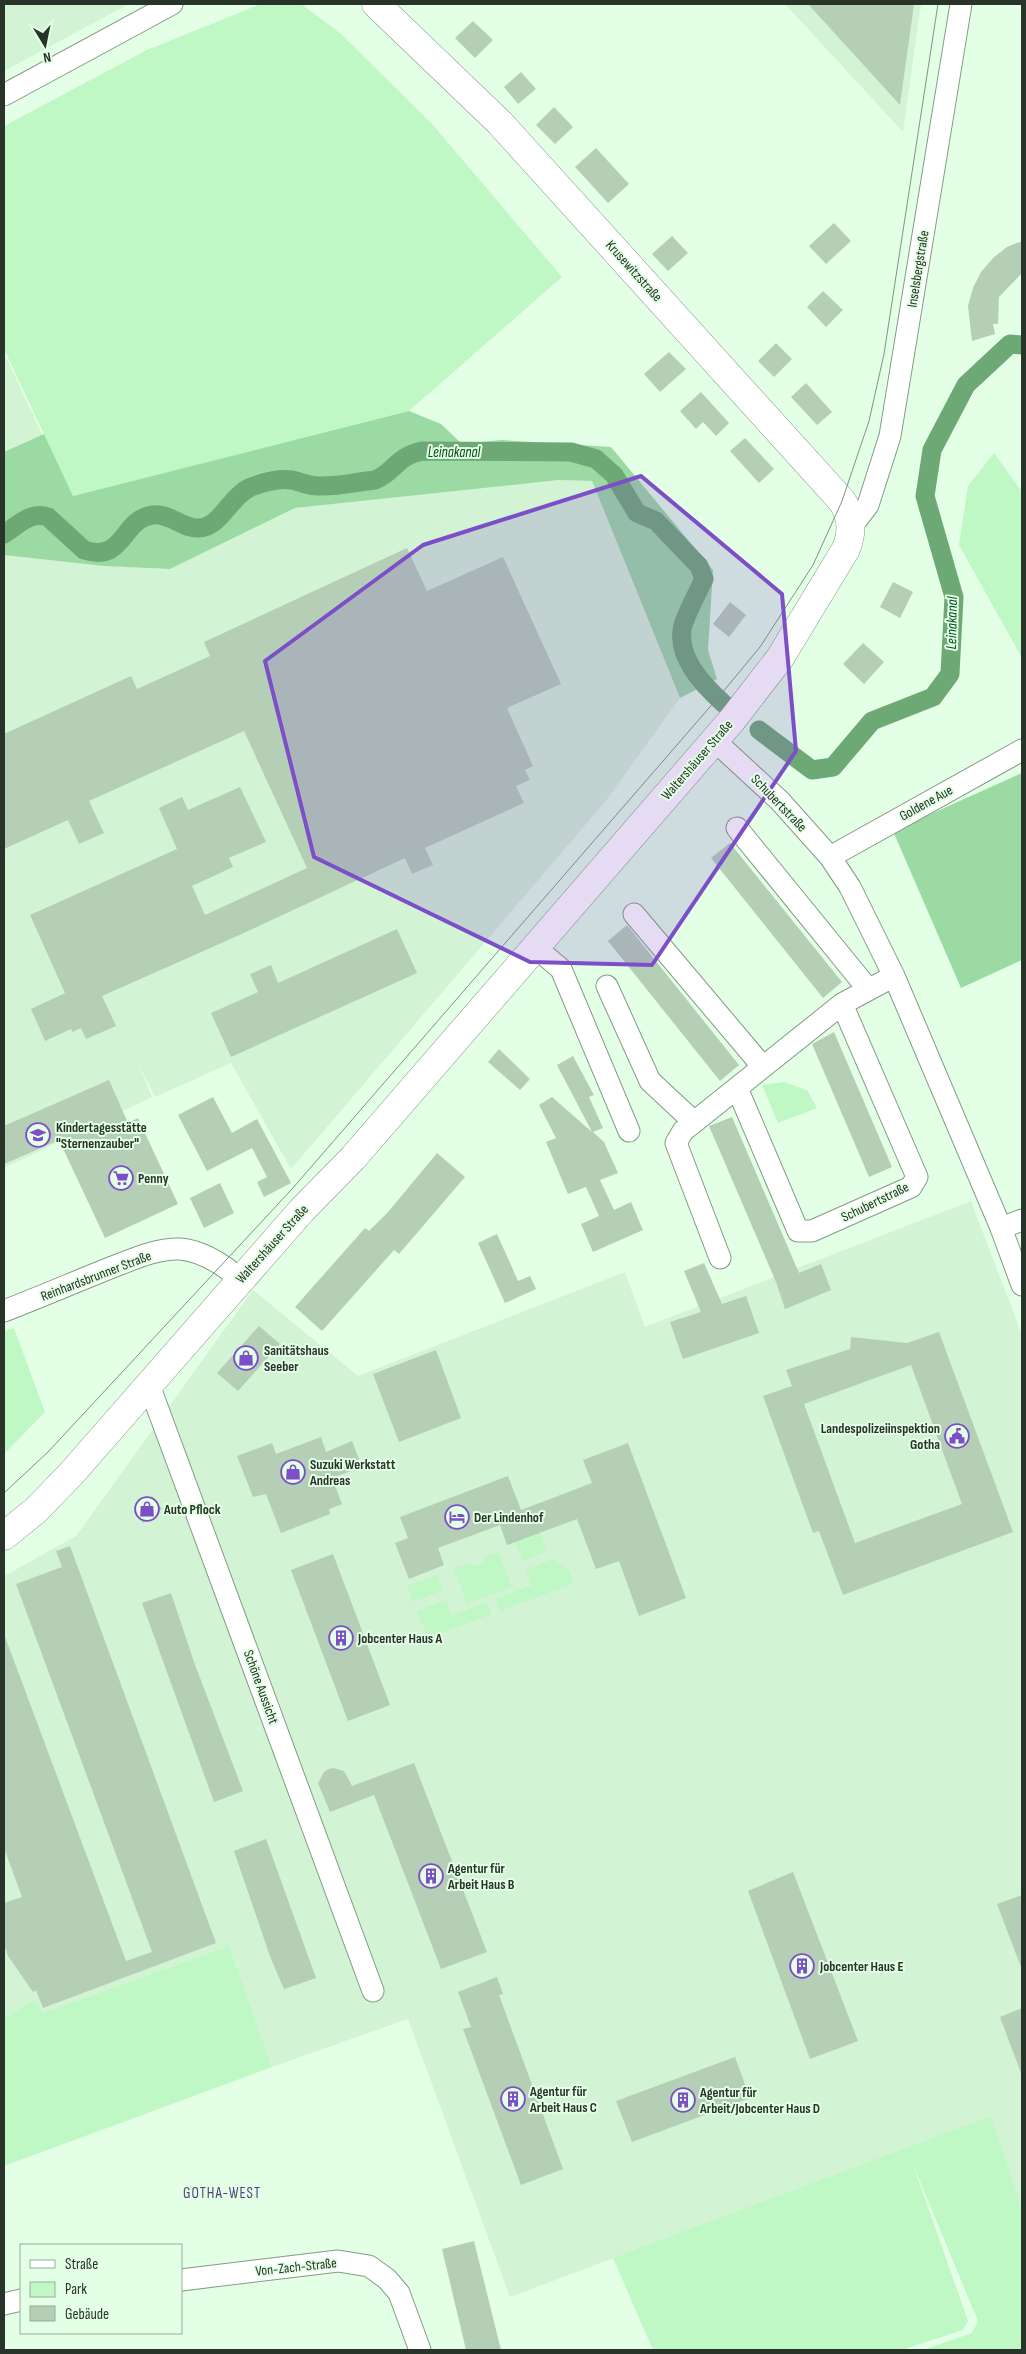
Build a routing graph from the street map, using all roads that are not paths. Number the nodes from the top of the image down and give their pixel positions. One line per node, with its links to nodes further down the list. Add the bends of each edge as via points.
1 (172, 4): 4 (street)
2 (376, 4): 5 (main road, Krusewitzstraße, via 513,138 842,501)
3 (961, 4): 5 (street, Inselsbergstraße, via 890,436 868,505)
4 (4, 95)
5 (852, 526): 6 (main road, Waltershäuser Straße, via 840,558 780,658)
6 (715, 741): 9 (street, Schubertstraße, via 780,801); 11 (main road, Waltershäuser Straße)
7 (1022, 750): 9 (street, Goldene Aue)
8 (738, 828): 14 (street)
9 (830, 857): 12 (street, Schubertstraße, via 850,887)
10 (634, 914): 16 (street)
11 (535, 947): 19 (street, via 562,969); 23 (main road, Waltershäuser Straße, via 359,1151)
12 (894, 976): 14 (street); 21 (street, Schubertstraße)
13 (607, 986): 18 (street, via 650,1081)
14 (868, 989): 15 (street)
15 (842, 1004): 16 (street); 17 (street, Schubertstraße, via 916,1177 911,1188 812,1231 798,1231)
16 (763, 1067): 17 (street)
17 (737, 1088): 18 (street)
18 (694, 1122): 22 (street, via 676,1143)
19 (630, 1131)
20 (1022, 1220): 21 (street)
21 (1001, 1228): 24 (street, Schubertstraße)
22 (720, 1258)
23 (241, 1280): 25 (street, Reinhardsbrunner Straße, via 224,1265 205,1255 180,1249 163,1251); 26 (main road, Waltershäuser Straße)
24 (1022, 1285)
25 (4, 1311)
26 (148, 1384): 27 (main road, Waltershäuser Straße, via 71,1474); 28 (street, Schöne Aussicht)
27 (4, 1536)
28 (372, 1991)
29 (182, 2280): 32 (street, Von-Zach-Straße, via 338,2261 369,2266 400,2294)
30 (20, 2300): 31 (street)
31 (4, 2304)
32 (420, 2350)

